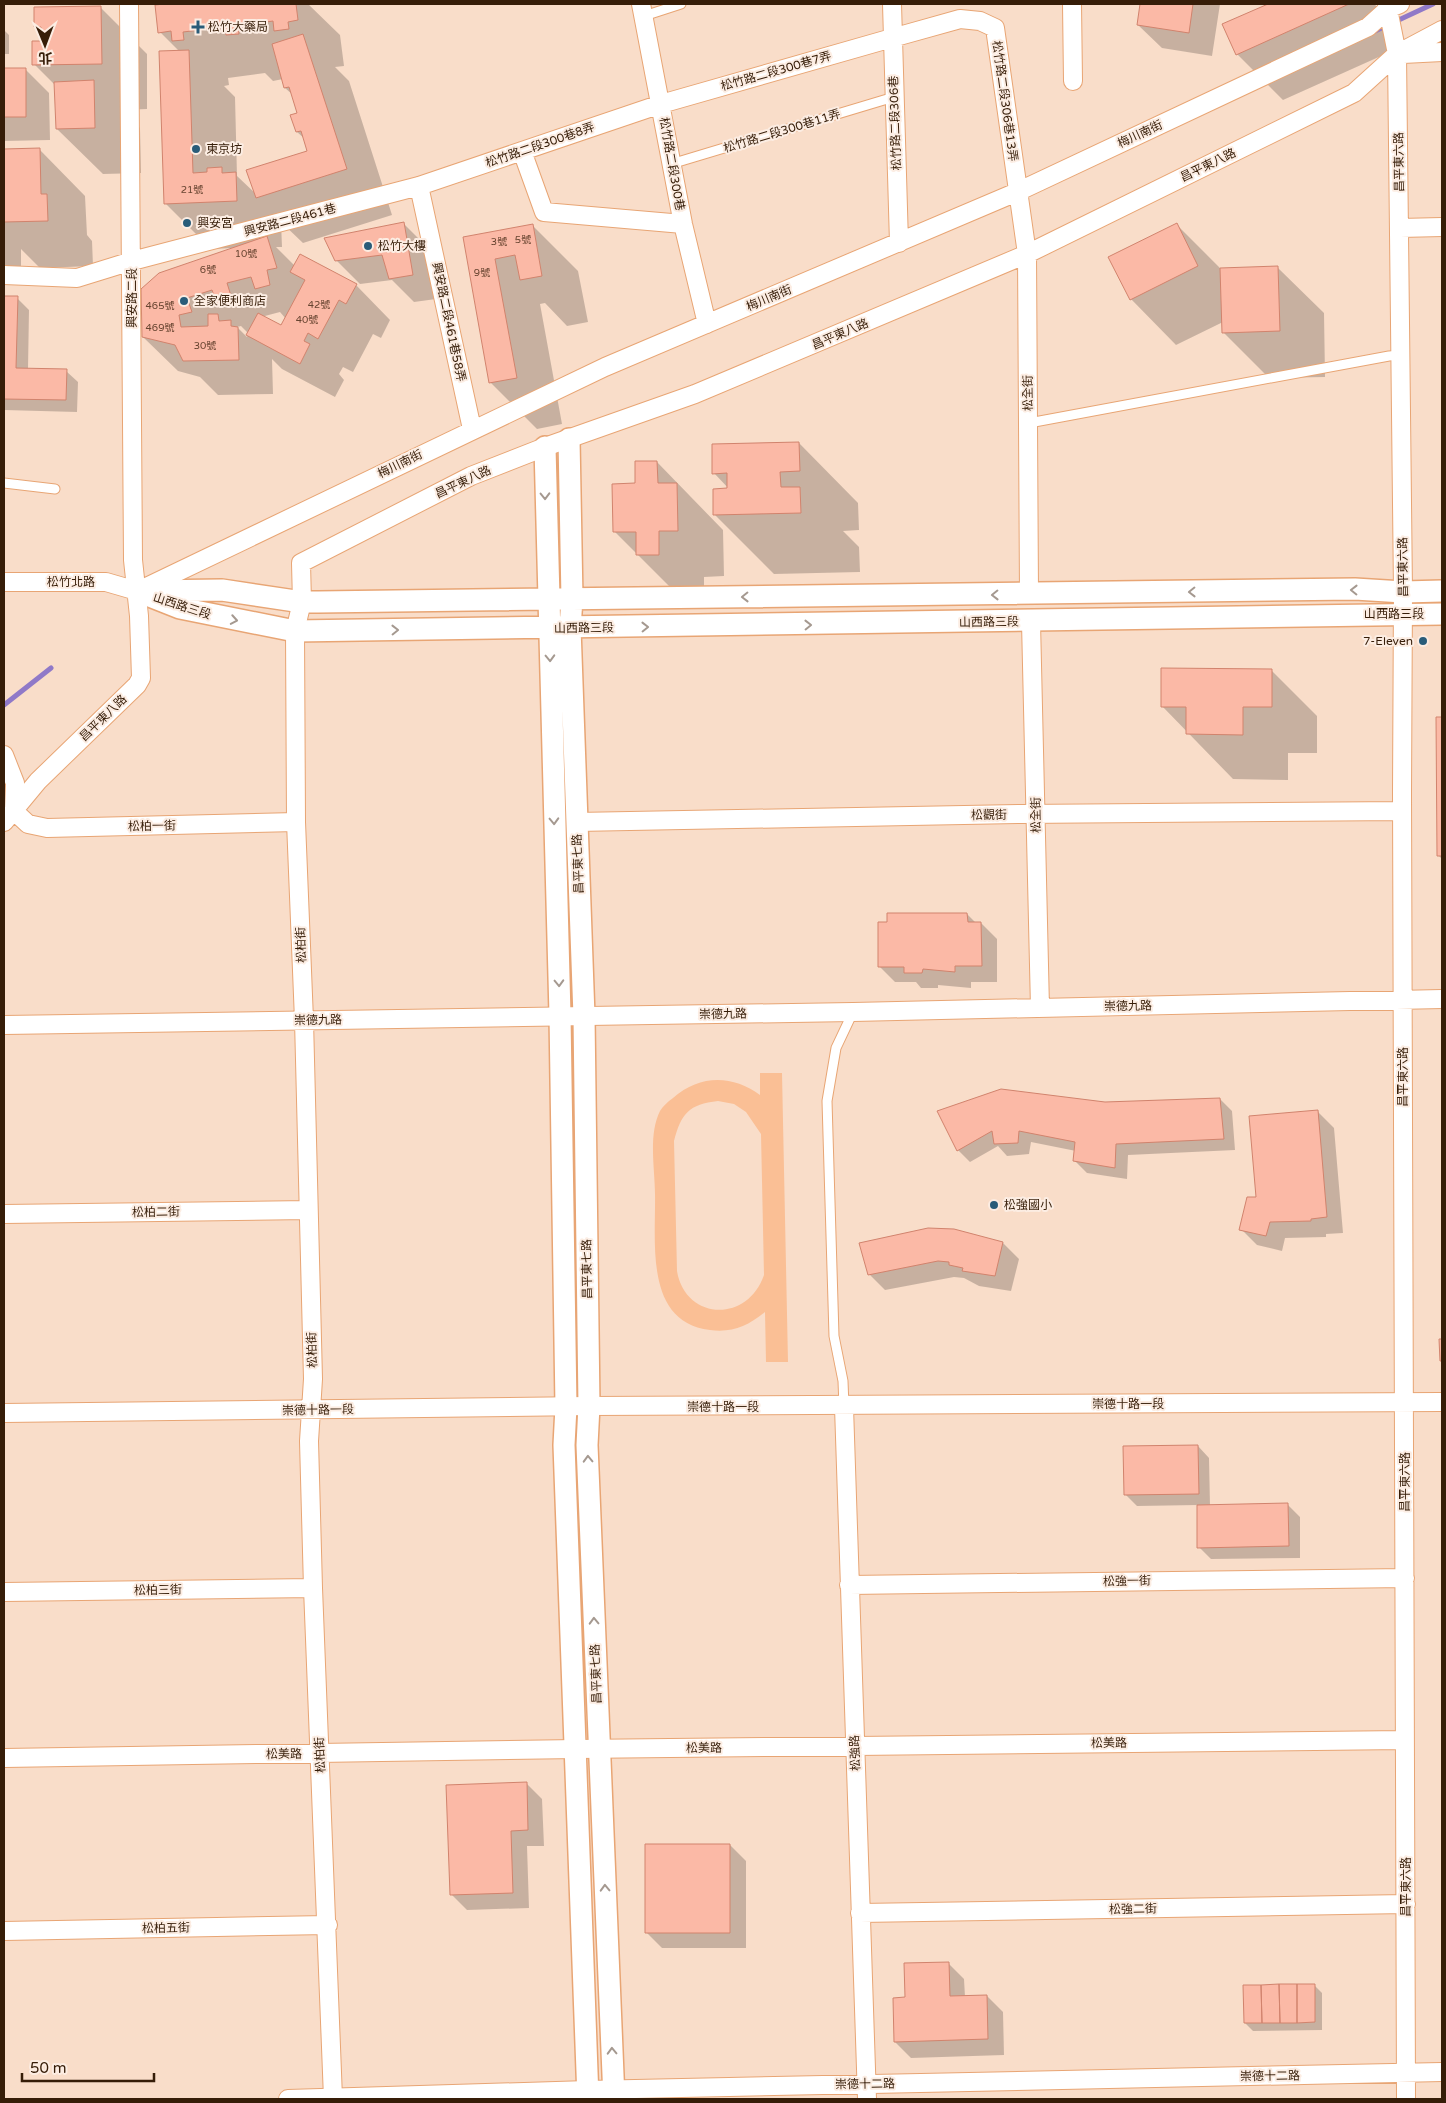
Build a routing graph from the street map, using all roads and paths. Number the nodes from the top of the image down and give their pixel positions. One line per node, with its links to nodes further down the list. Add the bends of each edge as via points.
1 (129, 4): 23 (street, 興安路二段)
2 (682, 4): 6 (lane)
3 (892, 4): 8 (street, 松竹路二段306巷)
4 (1072, 4): 11 (street)
5 (1392, 5): 10 (street, 昌平東六路); 17 (street, 梅川南街, via 1368,28)
6 (643, 10): 13 (street, 松竹路二段300巷)
7 (1442, 30): 10 (street, 昌平東八路)
8 (892, 38): 12 (street, 松竹路二段306巷); 13 (street, 松竹路二段300巷7弄); 17 (street, 松竹路二段306巷13弄, via 960,19 980,21 995,28)
9 (1442, 52): 10 (street)
10 (1397, 54): 20 (street, 昌平東六路); 22 (street, 昌平東八路, via 1354,93)
11 (1073, 81)
12 (894, 98): 15 (lane, 松竹路二段300巷11弄); 21 (street, 松竹路二段306巷)
13 (661, 104): 14 (street, 松竹路二段300巷8弄); 15 (street, 松竹路二段300巷)
14 (522, 151): 16 (street, 松竹路二段300巷8弄); 18 (street, via 544,212)
15 (670, 164): 18 (street, 松竹路二段300巷)
16 (419, 186): 23 (street, 興安路二段461巷); 28 (street, 興安路二段461巷58弄)
17 (1017, 192): 21 (street, 梅川南街); 22 (street, 松全街)
18 (683, 224): 25 (street, 松竹路二段300巷)
19 (1442, 227): 20 (street)
20 (1400, 228): 26 (street, 昌平東六路)
21 (899, 243): 25 (street, 梅川南街)
22 (1027, 254): 27 (street, 松全街); 29 (street, 昌平東八路, via 695,394)
23 (132, 261): 24 (street, 興安路二段461巷, via 77,278); 34 (street, 興安路二段, via 132,560)
24 (4, 275)
25 (707, 324): 28 (street, 梅川南街)
26 (1401, 355): 27 (lane); 36 (street, 昌平東六路)
27 (1029, 423): 37 (street, 松全街)
28 (472, 429): 34 (street, 梅川南街)
29 (569, 439): 30 (street, 昌平東八路); 38 (street, 昌平東七路)
30 (544, 447): 39 (street, 昌平東七路, one-way to 39); 40 (street, 昌平東八路, via 471,476 301,563)
31 (4, 482): 32 (lane)
32 (55, 489)
33 (4, 582): 34 (street, 松竹北路, via 106,582)
34 (137, 591): 40 (street, 山西路三段, via 222,590); 46 (street, 山西路三段, one-way to 46, via 180,608); 50 (street, 昌平東八路, via 141,678 38,781)
35 (1442, 591): 36 (street, 山西路三段)
36 (1403, 592): 37 (street, 山西路三段, one-way to 37, via 1355,589); 41 (street, 昌平東六路)
37 (1029, 594): 38 (street, 山西路三段, one-way to 38)
38 (572, 599): 39 (street, 山西路三段); 45 (street, 昌平東七路)
39 (547, 600): 40 (street, 山西路三段); 44 (street, 昌平東七路)
40 (302, 602): 46 (street, 松柏街)
41 (1403, 614): 42 (street, 山西路三段); 43 (street, 山西路三段); 48 (street, 昌平東六路)
42 (1442, 614)
43 (1031, 622): 45 (street, 山西路三段, one-way to 43); 49 (street, 松全街)
44 (549, 628): 45 (street, 山西路三段); 46 (street, 山西路三段, one-way to 44); 57 (street, 昌平東七路, one-way to 57)
45 (570, 628): 52 (street, 昌平東七路)
46 (295, 632): 51 (street, 松柏街)
47 (4, 755): 50 (street, via 15,784)
48 (1402, 811): 49 (street, 松觀街); 53 (street, 昌平東六路)
49 (1036, 815): 52 (street, 松觀街); 55 (street, 松全街)
50 (9, 816): 51 (street, 松柏一街, via 47,828)
51 (296, 822): 59 (street, 松柏街)
52 (576, 822): 58 (street, 昌平東七路)
53 (1402, 999): 54 (street, 崇德九路); 55 (street, 崇德九路); 63 (street, 昌平東六路)
54 (1442, 999)
55 (1040, 1008): 56 (street, 崇德九路)
56 (853, 1012): 58 (street, 崇德九路); 66 (lane, via 836,1048 827,1101 834,1336 843,1381)
57 (560, 1015): 58 (street, 崇德九路); 59 (street, 崇德九路); 67 (street, 昌平東七路)
58 (584, 1016): 65 (street, 昌平東七路)
59 (304, 1020): 60 (street, 崇德九路); 61 (street, 松柏街)
60 (4, 1024)
61 (308, 1210): 62 (street, 松柏二街); 68 (street, 松柏街)
62 (4, 1214)
63 (1405, 1402): 64 (street, 崇德十路一段); 66 (street, 崇德十路一段); 70 (street, 昌平東六路)
64 (1442, 1402)
65 (590, 1406): 66 (street, 崇德十路一段); 67 (street, 崇德十路一段); 77 (street, 昌平東七路, one-way to 65, via 588,1455)
66 (844, 1406): 71 (street, 松強路)
67 (566, 1407): 68 (street, 崇德十路一段); 76 (street, 昌平東七路, via 564,1445)
68 (311, 1410): 69 (street, 崇德十路一段); 72 (street, 松柏街)
69 (4, 1413)
70 (1404, 1578): 71 (street, 松強一街); 74 (street, 昌平東六路)
71 (849, 1585): 75 (street, 松強路)
72 (312, 1588): 73 (street, 松柏三街); 78 (street, 松柏街)
73 (4, 1592)
74 (1404, 1740): 75 (street, 松美路); 80 (street, 昌平東六路)
75 (855, 1746): 77 (street, 松美路); 81 (street, 松強路)
76 (577, 1749): 77 (street, 松美路); 78 (street, 松美路); 87 (street, 昌平東七路)
77 (599, 1749): 88 (street, 昌平東七路, one-way to 77)
78 (320, 1754): 79 (street, 松美路); 82 (street, 松柏街)
79 (4, 1758)
80 (1406, 1904): 81 (street, 松強二街); 85 (street, 昌平東六路)
81 (860, 1913): 86 (street, 松強路)
82 (328, 1925): 83 (street, 松柏五街); 90 (street, 松柏街)
83 (4, 1931)
84 (1442, 2072): 85 (street, 崇德十二路)
85 (1406, 2073): 86 (street, 崇德十二路); 92 (street, 昌平東六路)
86 (867, 2092): 88 (street, 崇德十二路)
87 (588, 2095): 88 (street, 崇德十二路); 89 (street, 崇德十二路)
88 (614, 2095)
89 (470, 2097): 90 (street, 崇德十二路)
90 (333, 2098): 91 (street, 崇德十二路)
91 (288, 2099)
92 (1406, 2099)

